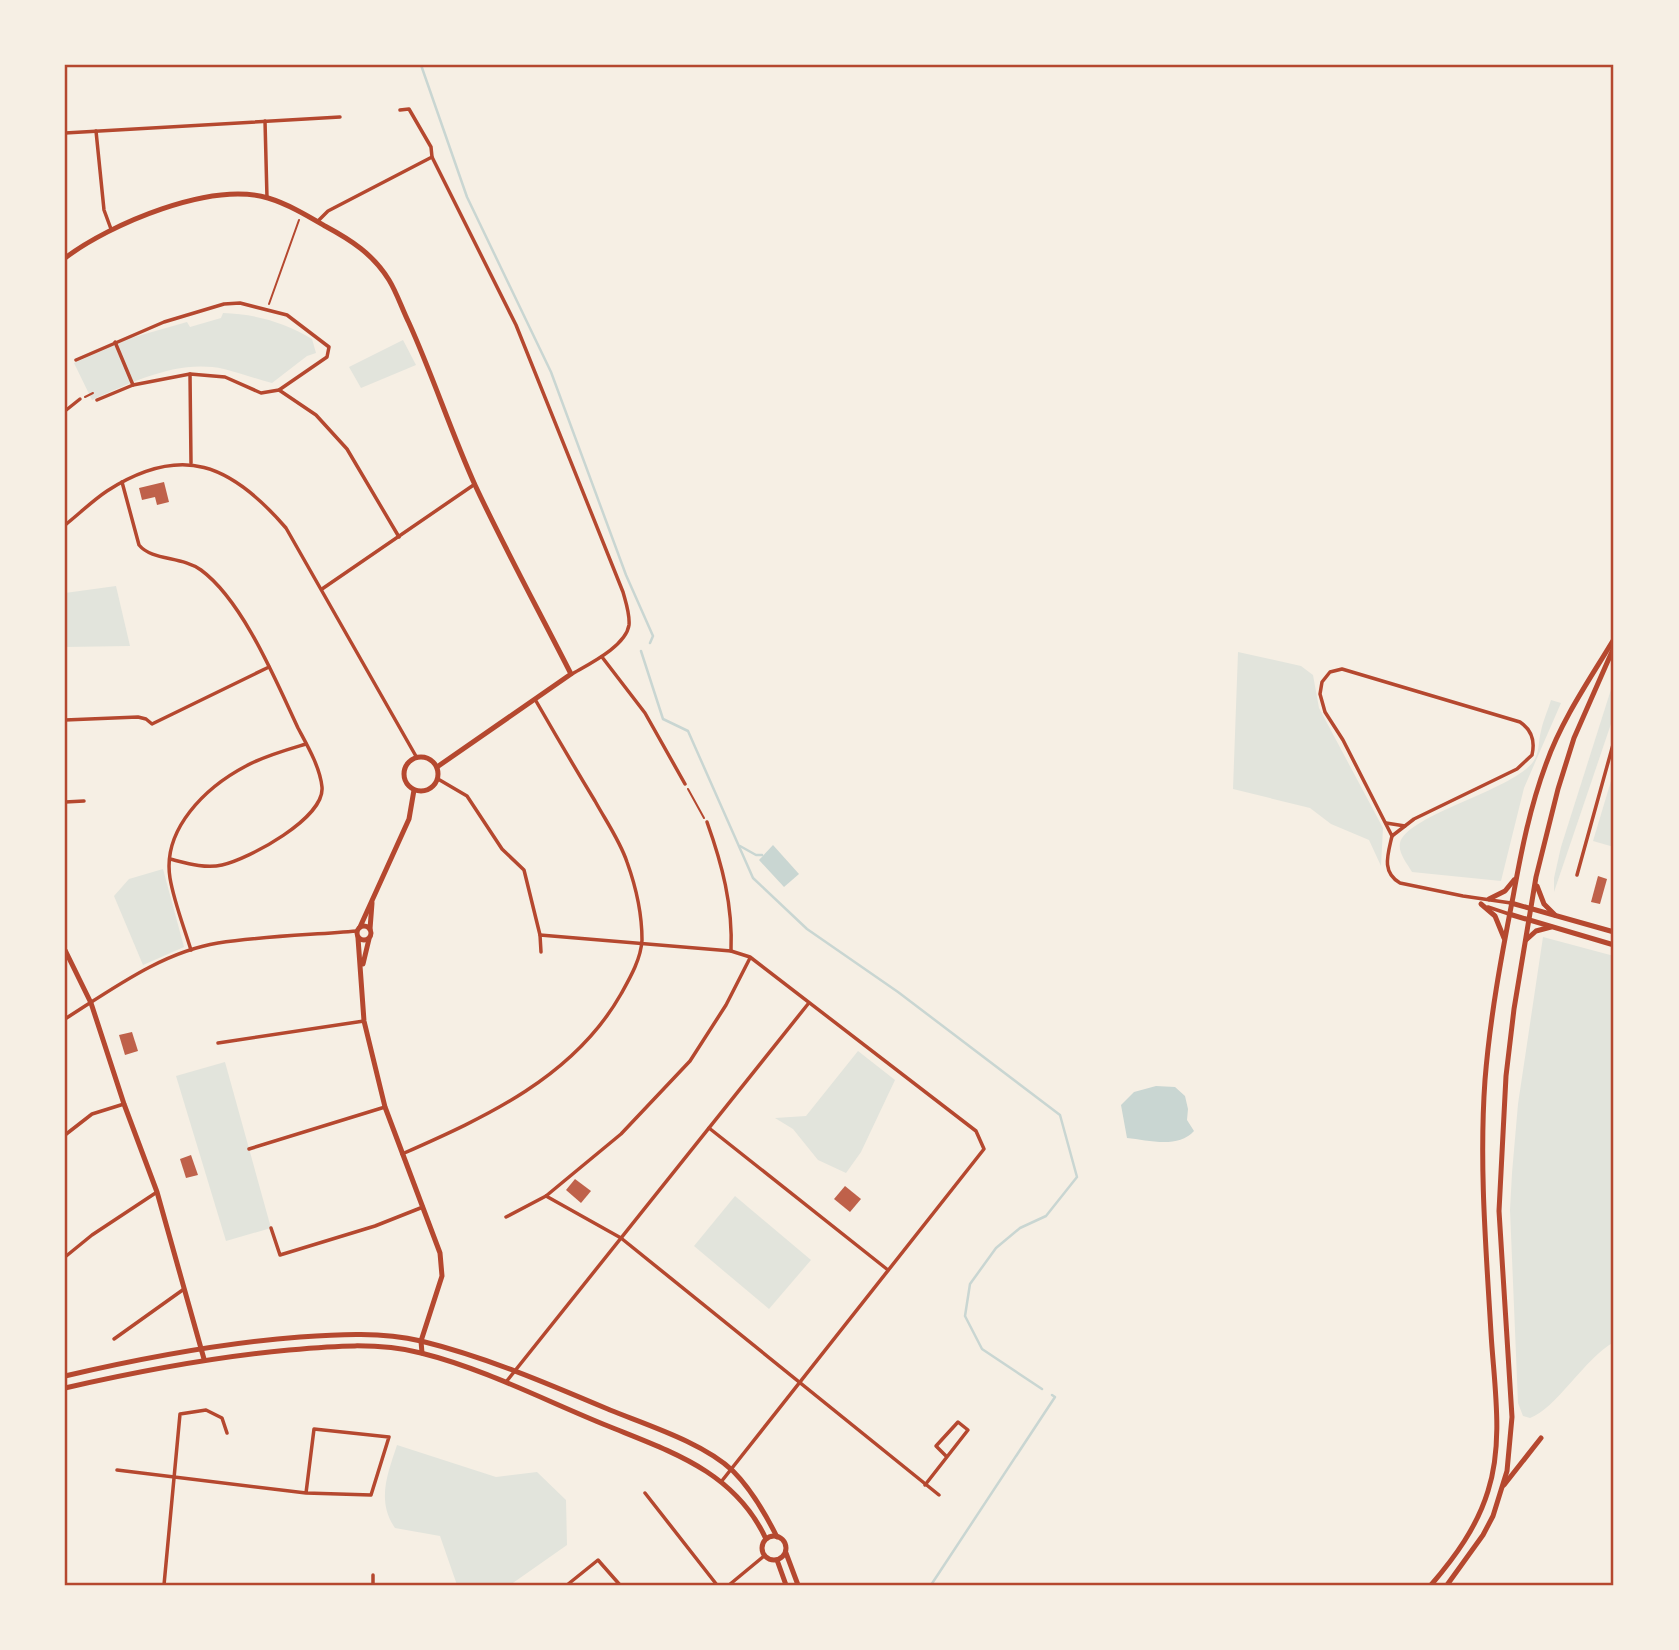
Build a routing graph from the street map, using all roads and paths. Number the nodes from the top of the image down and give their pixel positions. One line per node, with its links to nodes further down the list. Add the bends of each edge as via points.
1 (400, 110): 6 (street, via 409,109)
2 (340, 117): 3 (street)
3 (265, 121): 4 (street); 7 (street)
4 (96, 131): 5 (street); 10 (street, via 104,211)
5 (65, 132)
6 (432, 157): 9 (street, via 328,211); 30 (street, via 516,325 623,592 627,632)
7 (267, 198): 8 (street); 10 (street, via 207,197)
8 (302, 213): 9 (street); 12 (path)
9 (318, 221): 24 (street, via 360,245 389,280)
10 (111, 229): 11 (street)
11 (65, 258)
12 (267, 310): 13 (street, via 225,304); 17 (street, via 287,315 329,347 327,357)
13 (115, 341): 14 (street); 16 (street)
14 (76, 360)
15 (190, 374): 16 (street); 17 (street, via 225,377 261,393); 22 (street)
16 (133, 385): 20 (street)
17 (279, 390): 26 (street, via 316,415 347,449)
18 (93, 393): 19 (path)
19 (80, 399): 21 (street)
20 (97, 400)
21 (65, 411)
22 (191, 463): 23 (street, via 159,468); 27 (street, via 256,495 286,528)
23 (122, 482): 25 (street); 31 (street, via 139,545 150,555 187,562 217,583)
24 (475, 484): 26 (street); 32 (street)
25 (65, 525)
26 (399, 537): 27 (street)
27 (321, 589): 37 (street)
28 (1614, 639): 49 (street, via 1546,763)
29 (1614, 647): 51 (street, via 1570,750)
30 (601, 656): 32 (street); 40 (street, via 645,713)
31 (269, 667): 34 (street, via 152,724 138,717); 36 (street)
32 (571, 674): 33 (street)
33 (536, 701): 38 (street); 68 (street, via 627,861 639,906)
34 (65, 720)
35 (1614, 741): 50 (street)
36 (306, 744): 48 (street, via 247,765 223,780 181,825); 48 (street, via 320,776 322,794 300,821 261,849 221,866)
37 (416, 758): 38 (street, via 427,758); 41 (street, via 404,770 405,780)
38 (437, 767): 39 (street)
39 (438, 779): 41 (street, via 428,790); 65 (street, via 467,796 502,849 524,870)
40 (685, 784): 44 (path)
41 (414, 790): 52 (street, via 409,819)
42 (84, 801): 43 (street)
43 (65, 802)
44 (706, 822): 73 (street, via 727,889)
45 (1386, 823): 46 (street); 46 (street, via 1325,712 1320,688 1324,678 1336,670 1350,670 1511,718 1529,730 1533,750 1528,761); 47 (street)
46 (1405, 826): 47 (street)
47 (1392, 836): 53 (street, via 1387,864 1393,879)
48 (170, 859): 72 (street, via 170,878)
49 (1517, 874): 54 (street, via 1505,891); 55 (street)
50 (1577, 875)
51 (1536, 877): 57 (street); 59 (street, via 1542,901)
52 (372, 896): 62 (street); 63 (street)
53 (1463, 896): 54 (street); 56 (street)
54 (1489, 899): 55 (street)
55 (1511, 903): 57 (street); 58 (street)
56 (1481, 904): 58 (street); 67 (street, via 1495,916)
57 (1531, 908): 59 (street); 60 (street)
58 (1509, 914): 60 (street); 67 (street)
59 (1555, 915): 64 (street)
60 (1528, 920): 61 (street); 70 (street)
61 (1551, 926): 69 (street); 70 (street, via 1532,934)
62 (370, 929): 63 (street, via 364,926); 66 (street)
63 (358, 932): 66 (street, via 363,941); 72 (street, via 216,943); 76 (street)
64 (1614, 932)
65 (540, 935): 68 (street); 74 (street)
66 (369, 938): 76 (street)
67 (1504, 940): 133 (street, via 1485,1081 1483,1146 1496,1409 1494,1462 1478,1519)
68 (642, 943): 73 (street); 87 (street, via 633,974 616,1003 578,1052 499,1108)
69 (1614, 944)
70 (1523, 946): 115 (street, via 1500,1157 1511,1417)
71 (65, 950): 77 (street)
72 (191, 950): 77 (street)
73 (731, 951): 75 (street)
74 (541, 952)
75 (750, 957): 78 (street); 89 (street, via 690,1061 621,1134)
76 (361, 970): 80 (street)
77 (91, 1003): 79 (street); 82 (street)
78 (808, 1004): 84 (street); 95 (street, via 975,1131 984,1149)
79 (65, 1020)
80 (364, 1021): 81 (street); 83 (street)
81 (218, 1043)
82 (124, 1104): 85 (street, via 92,1114); 88 (street)
83 (385, 1107): 86 (street); 87 (street)
84 (709, 1128): 93 (street); 95 (street)
85 (65, 1135)
86 (249, 1149)
87 (402, 1154): 90 (street)
88 (158, 1192): 94 (street); 96 (street)
89 (546, 1196): 91 (street); 93 (street)
90 (423, 1207): 92 (street, via 280,1255); 98 (street, via 440,1253 442,1276)
91 (506, 1217)
92 (271, 1228)
93 (621, 1238): 102 (street); 105 (street)
94 (65, 1257)
95 (888, 1270): 105 (street)
96 (185, 1288): 97 (street); 99 (street)
97 (114, 1339)
98 (421, 1341): 99 (street, via 385,1335 326,1335); 100 (street); 102 (street)
99 (202, 1349): 101 (street); 103 (street)
100 (422, 1353): 101 (street, via 328,1346); 104 (street)
101 (204, 1359): 106 (street)
102 (515, 1370): 104 (street); 110 (street, via 692,1444)
103 (65, 1376)
104 (506, 1382): 113 (street, via 687,1458)
105 (800, 1382): 110 (street); 114 (street)
106 (65, 1388)
107 (227, 1433): 112 (street, via 222,1418 206,1410 180,1414)
108 (1541, 1438): 115 (street)
109 (946, 1456): 109 (street, via 968,1430 958,1422 936,1446); 114 (street)
110 (731, 1469): 113 (street); 119 (street)
111 (117, 1470): 112 (street)
112 (175, 1477): 116 (street); 126 (street)
113 (721, 1482): 120 (street, via 738,1496)
114 (925, 1485): 118 (street)
115 (1503, 1488): 134 (street, via 1483,1535)
116 (306, 1493): 116 (street, via 371,1495 388,1437 314,1429)
117 (645, 1493): 129 (street)
118 (939, 1495)
119 (777, 1536): 120 (street); 121 (street, via 784,1541)
120 (766, 1539): 122 (street)
121 (786, 1553): 123 (street); 132 (street)
122 (764, 1556): 123 (street); 130 (street)
123 (777, 1560): 131 (street)
124 (373, 1575): 127 (street)
125 (620, 1584): 128 (street, via 598,1560)
126 (164, 1585)
127 (373, 1585)
128 (567, 1585)
129 (717, 1585)
130 (729, 1585)
131 (786, 1585)
132 (798, 1585)
133 (1431, 1585)
134 (1447, 1585)

